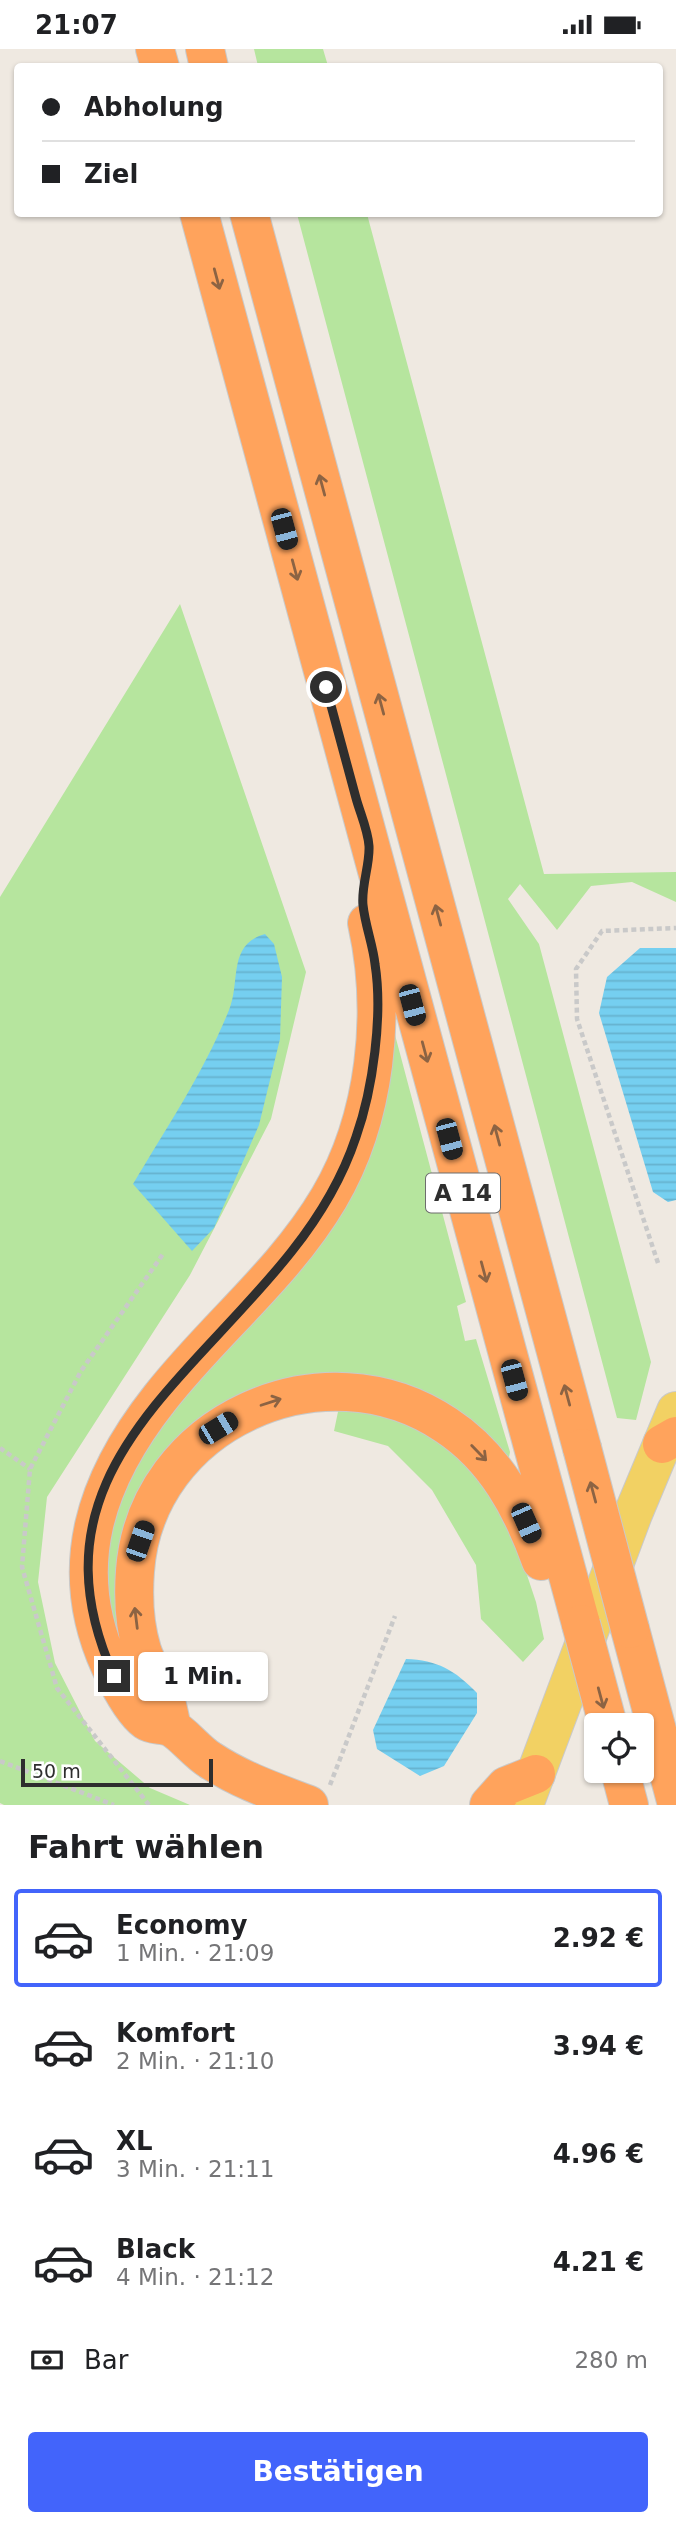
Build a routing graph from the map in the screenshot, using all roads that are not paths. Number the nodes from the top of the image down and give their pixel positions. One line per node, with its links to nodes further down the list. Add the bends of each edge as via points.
1 (200, 217): 3 (highway, A 14, one-way to 3)
2 (250, 217): 6 (highway, A 14, one-way to 2, bridge, via 630,1629)
3 (369, 845): 5 (highway, A 14, one-way to 5); 8 (highway, via 363,904 376,966 375,1033 365,1107 349,1156 330,1196 292,1251 142,1422 111,1474 94,1522 90,1598 103,1651 121,1688 146,1721)
4 (671, 1430): 9 (main road, via 633,1514)
5 (551, 1557): 7 (highway, A 14, one-way to 7, bridge, via 581,1624); 8 (highway, one-way to 5, via 136,1624 135,1568 140,1541 149,1514 177,1466 197,1445 242,1413 319,1392 359,1393 424,1411 477,1451 503,1482)
6 (659, 1685): 11 (highway, A 14)
7 (605, 1713)
8 (172, 1728): 10 (highway, via 228,1771)
9 (530, 1790): 12 (highway, via 506,1786)
10 (318, 1799)
11 (676, 1801)
12 (489, 1805)

